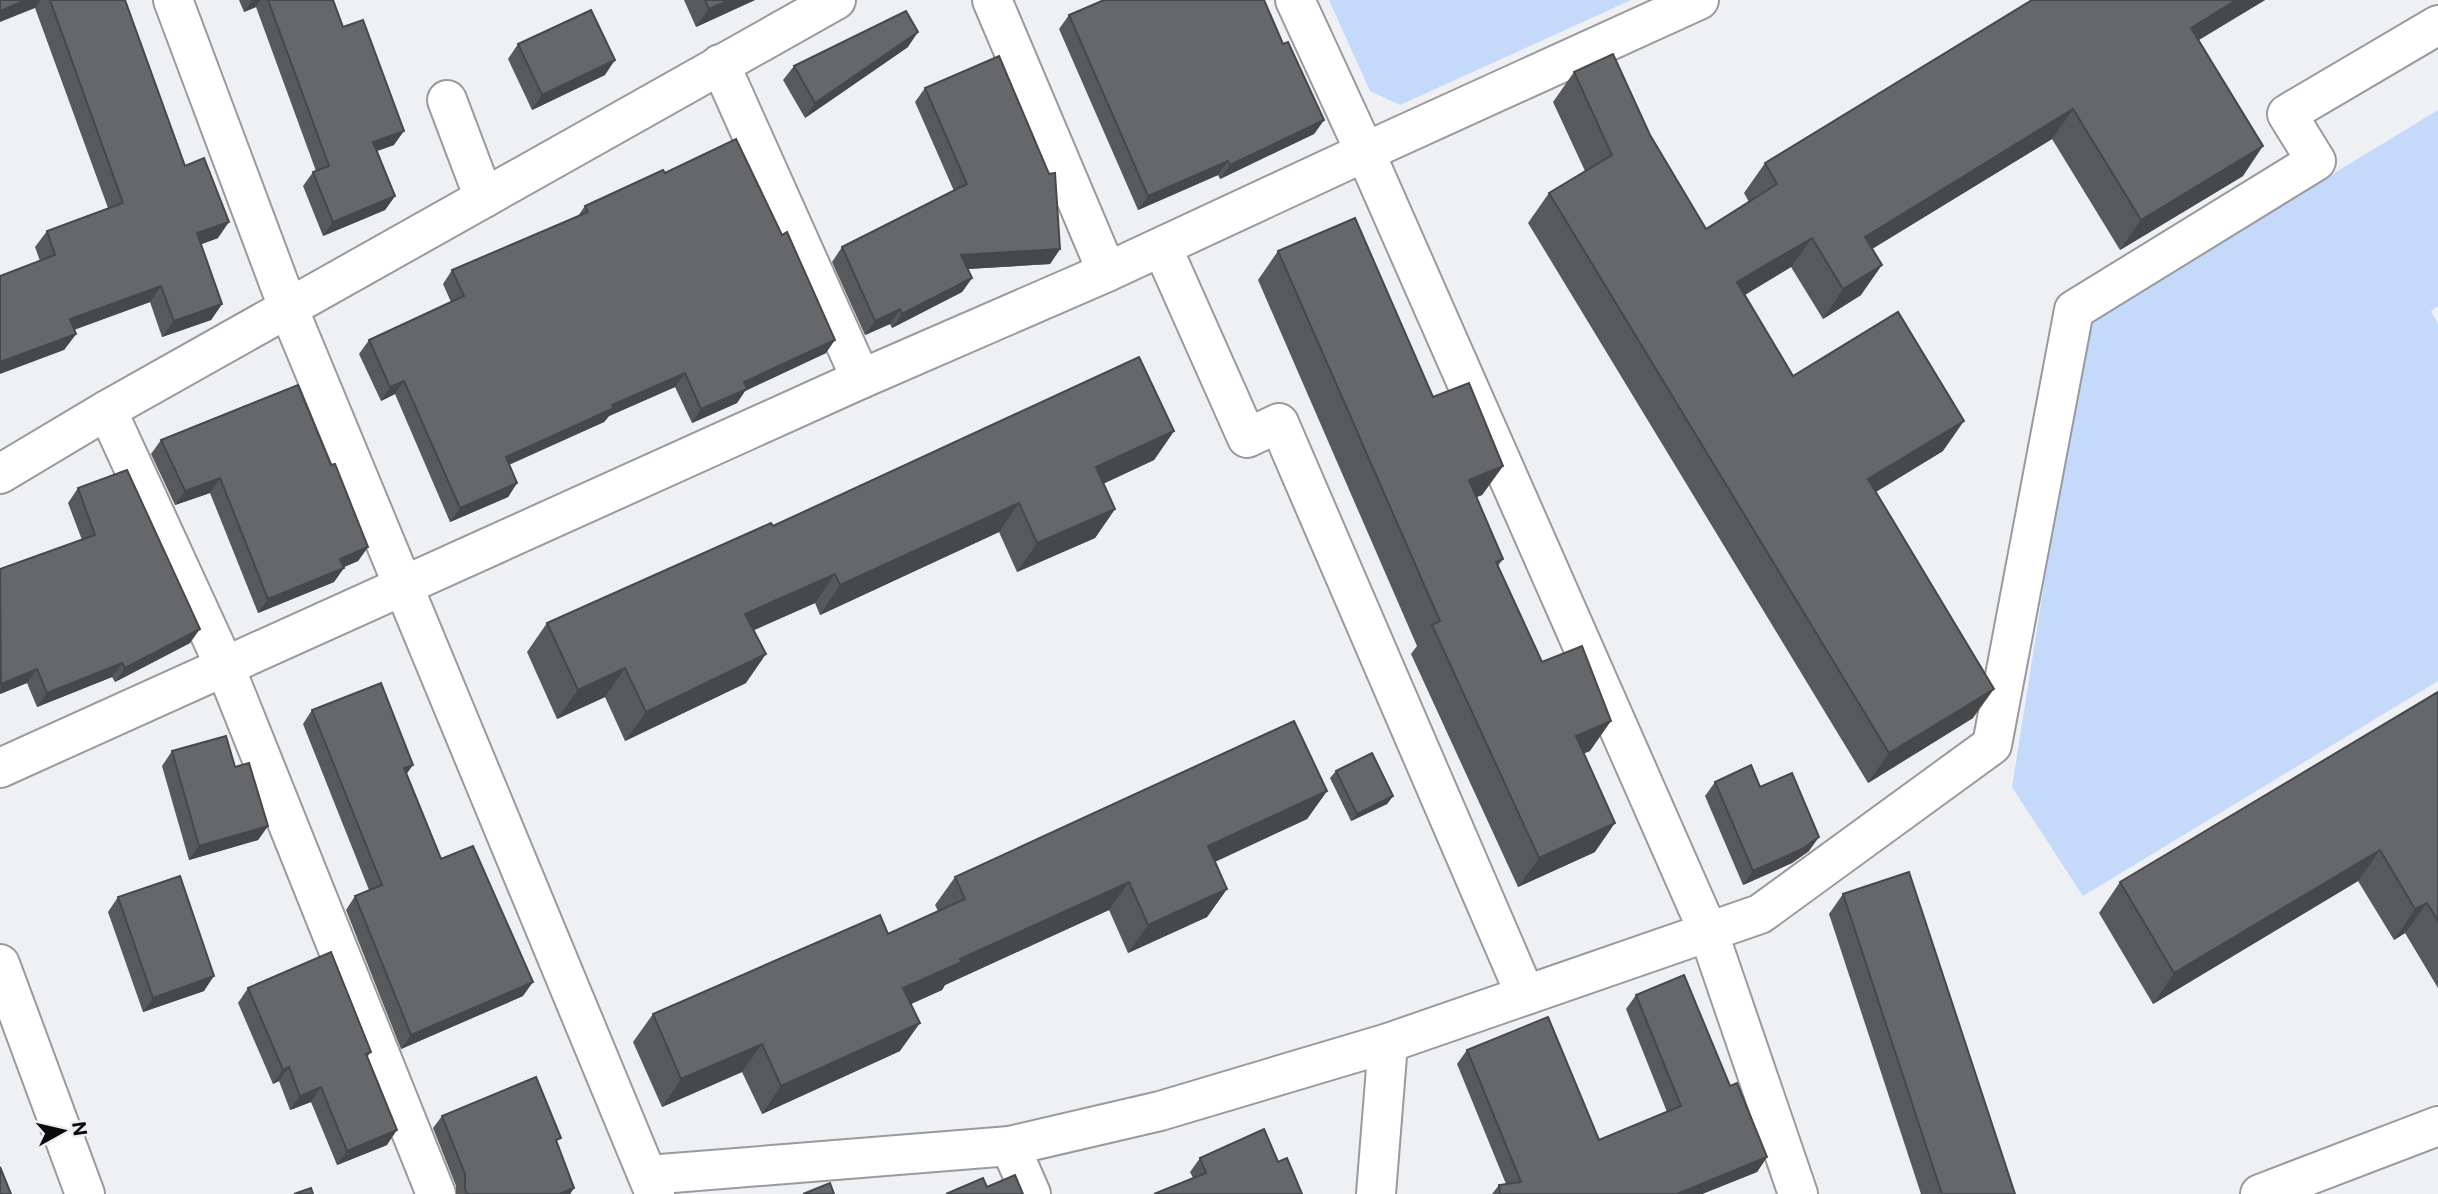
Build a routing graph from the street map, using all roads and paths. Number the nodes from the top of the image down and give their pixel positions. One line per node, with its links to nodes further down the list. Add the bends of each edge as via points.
1 (173, 0): 13 (street)
2 (992, 0): 12 (street)
3 (1295, 0): 9 (street)
4 (1699, 0): 9 (street)
5 (816, 5): 7 (street)
6 (2438, 25): 20 (street, via 2287,114 2316,161 2074,310 1992,745 1760,914)
7 (720, 64): 10 (street); 14 (street)
8 (447, 100): 10 (street)
9 (1365, 152): 11 (street); 20 (street)
10 (484, 198): 13 (street)
11 (1162, 247): 12 (street); 22 (street, via 1247,438 1279,423)
12 (1107, 272): 14 (street)
13 (289, 310): 15 (street); 17 (street)
14 (861, 379): 17 (street)
15 (107, 410): 16 (street); 18 (street)
16 (0, 474)
17 (404, 585): 18 (street); 26 (street)
18 (225, 667): 19 (street); 28 (street)
19 (0, 768)
20 (1708, 931): 22 (street); 31 (street)
21 (4, 986): 27 (street)
22 (1525, 994): 23 (street)
23 (1388, 1043): 25 (street, via 1160,1111); 30 (street)
24 (2438, 1126): 32 (street)
25 (1010, 1146): 26 (street); 29 (street)
26 (652, 1185)
27 (85, 1194)
28 (436, 1194)
29 (1031, 1194)
30 (1376, 1194)
31 (1798, 1194)
32 (2260, 1194)

